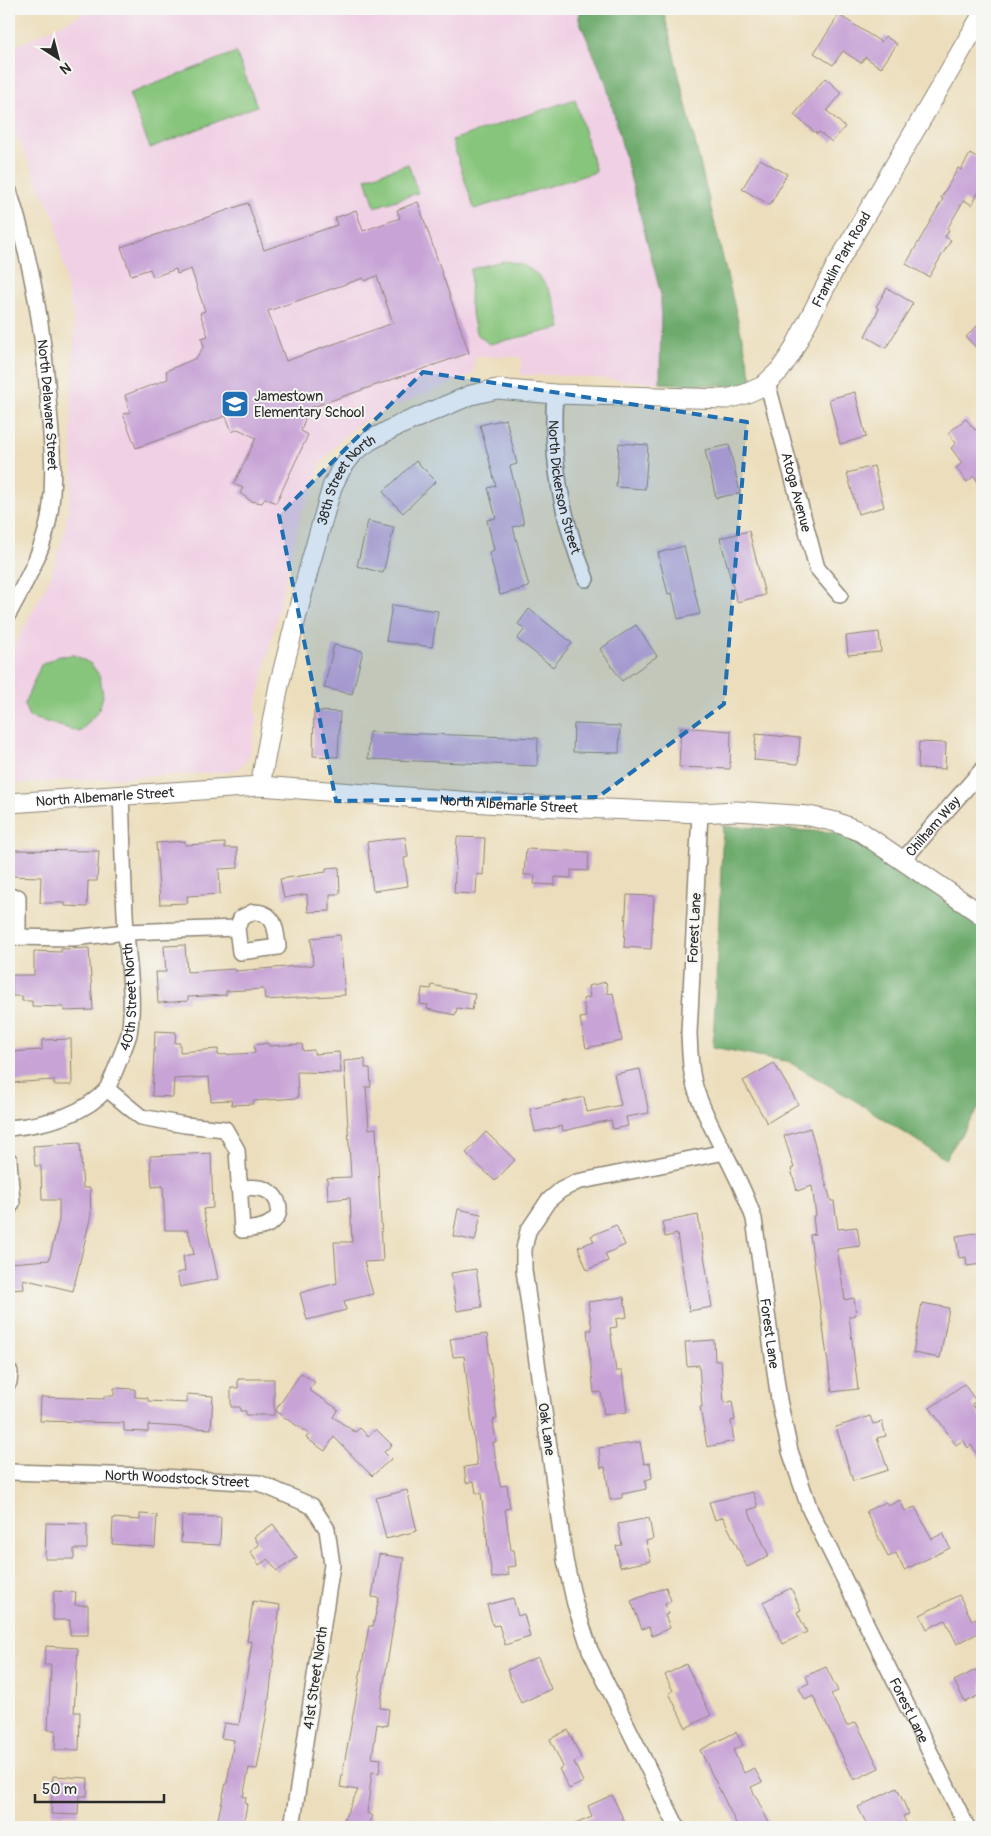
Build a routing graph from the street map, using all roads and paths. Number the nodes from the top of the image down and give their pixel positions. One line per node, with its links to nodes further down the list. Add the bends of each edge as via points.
1 (982, 15): 3 (street, Franklin Park Road, via 836,266 791,354)
2 (9, 191): 8 (street, North Delaware Street, via 26,244 45,348 53,455 50,513 32,569)
3 (767, 382): 5 (street, Franklin Park Road, via 727,399); 7 (street, Atoga Avenue, via 816,568)
4 (555, 394): 5 (street, 38th Street North); 6 (street, North Dickerson Street, via 554,454 567,520); 10 (street, 38th Street North, via 497,389 471,395 394,427 354,452 332,487 279,685)
5 (632, 395)
6 (586, 579)
7 (840, 595)
8 (9, 613)
9 (982, 770): 14 (street, Chilham Way)
10 (260, 786): 11 (street, North Albemarle Street); 13 (street, North Albemarle Street, via 513,805)
11 (121, 794): 12 (street, North Albemarle Street); 18 (street, 40th Street North)
12 (9, 803)
13 (700, 813): 14 (street, North Albemarle Street, via 736,811 809,816 836,822 861,832); 22 (street, Forest Lane, via 689,1033 691,1067 697,1093)
14 (903, 860): 16 (street, North Albemarle Street)
15 (9, 897): 19 (street, via 18,897)
16 (982, 915)
17 (237, 928): 18 (street)
18 (126, 932): 19 (street, via 73,938); 20 (street, 40th Street North, via 129,1034)
19 (13, 937)
20 (107, 1089): 21 (street, via 84,1106 57,1119); 24 (street, via 142,1117 185,1126 226,1129 237,1150)
21 (9, 1128)
22 (725, 1152): 29 (street, Oak Lane, via 577,1182 548,1201 528,1231 524,1248 524,1270 565,1560 575,1604 590,1650); 30 (street, Forest Lane, via 754,1219 779,1400 790,1451 810,1510)
23 (9, 1160): 25 (street, via 12,1203)
24 (238, 1188)
25 (9, 1208)
26 (9, 1472): 27 (street, North Woodstock Street, via 259,1483 312,1506)
27 (328, 1529): 28 (street, 41st Street North, via 332,1565)
28 (292, 1827)
29 (677, 1827)
30 (967, 1827)

